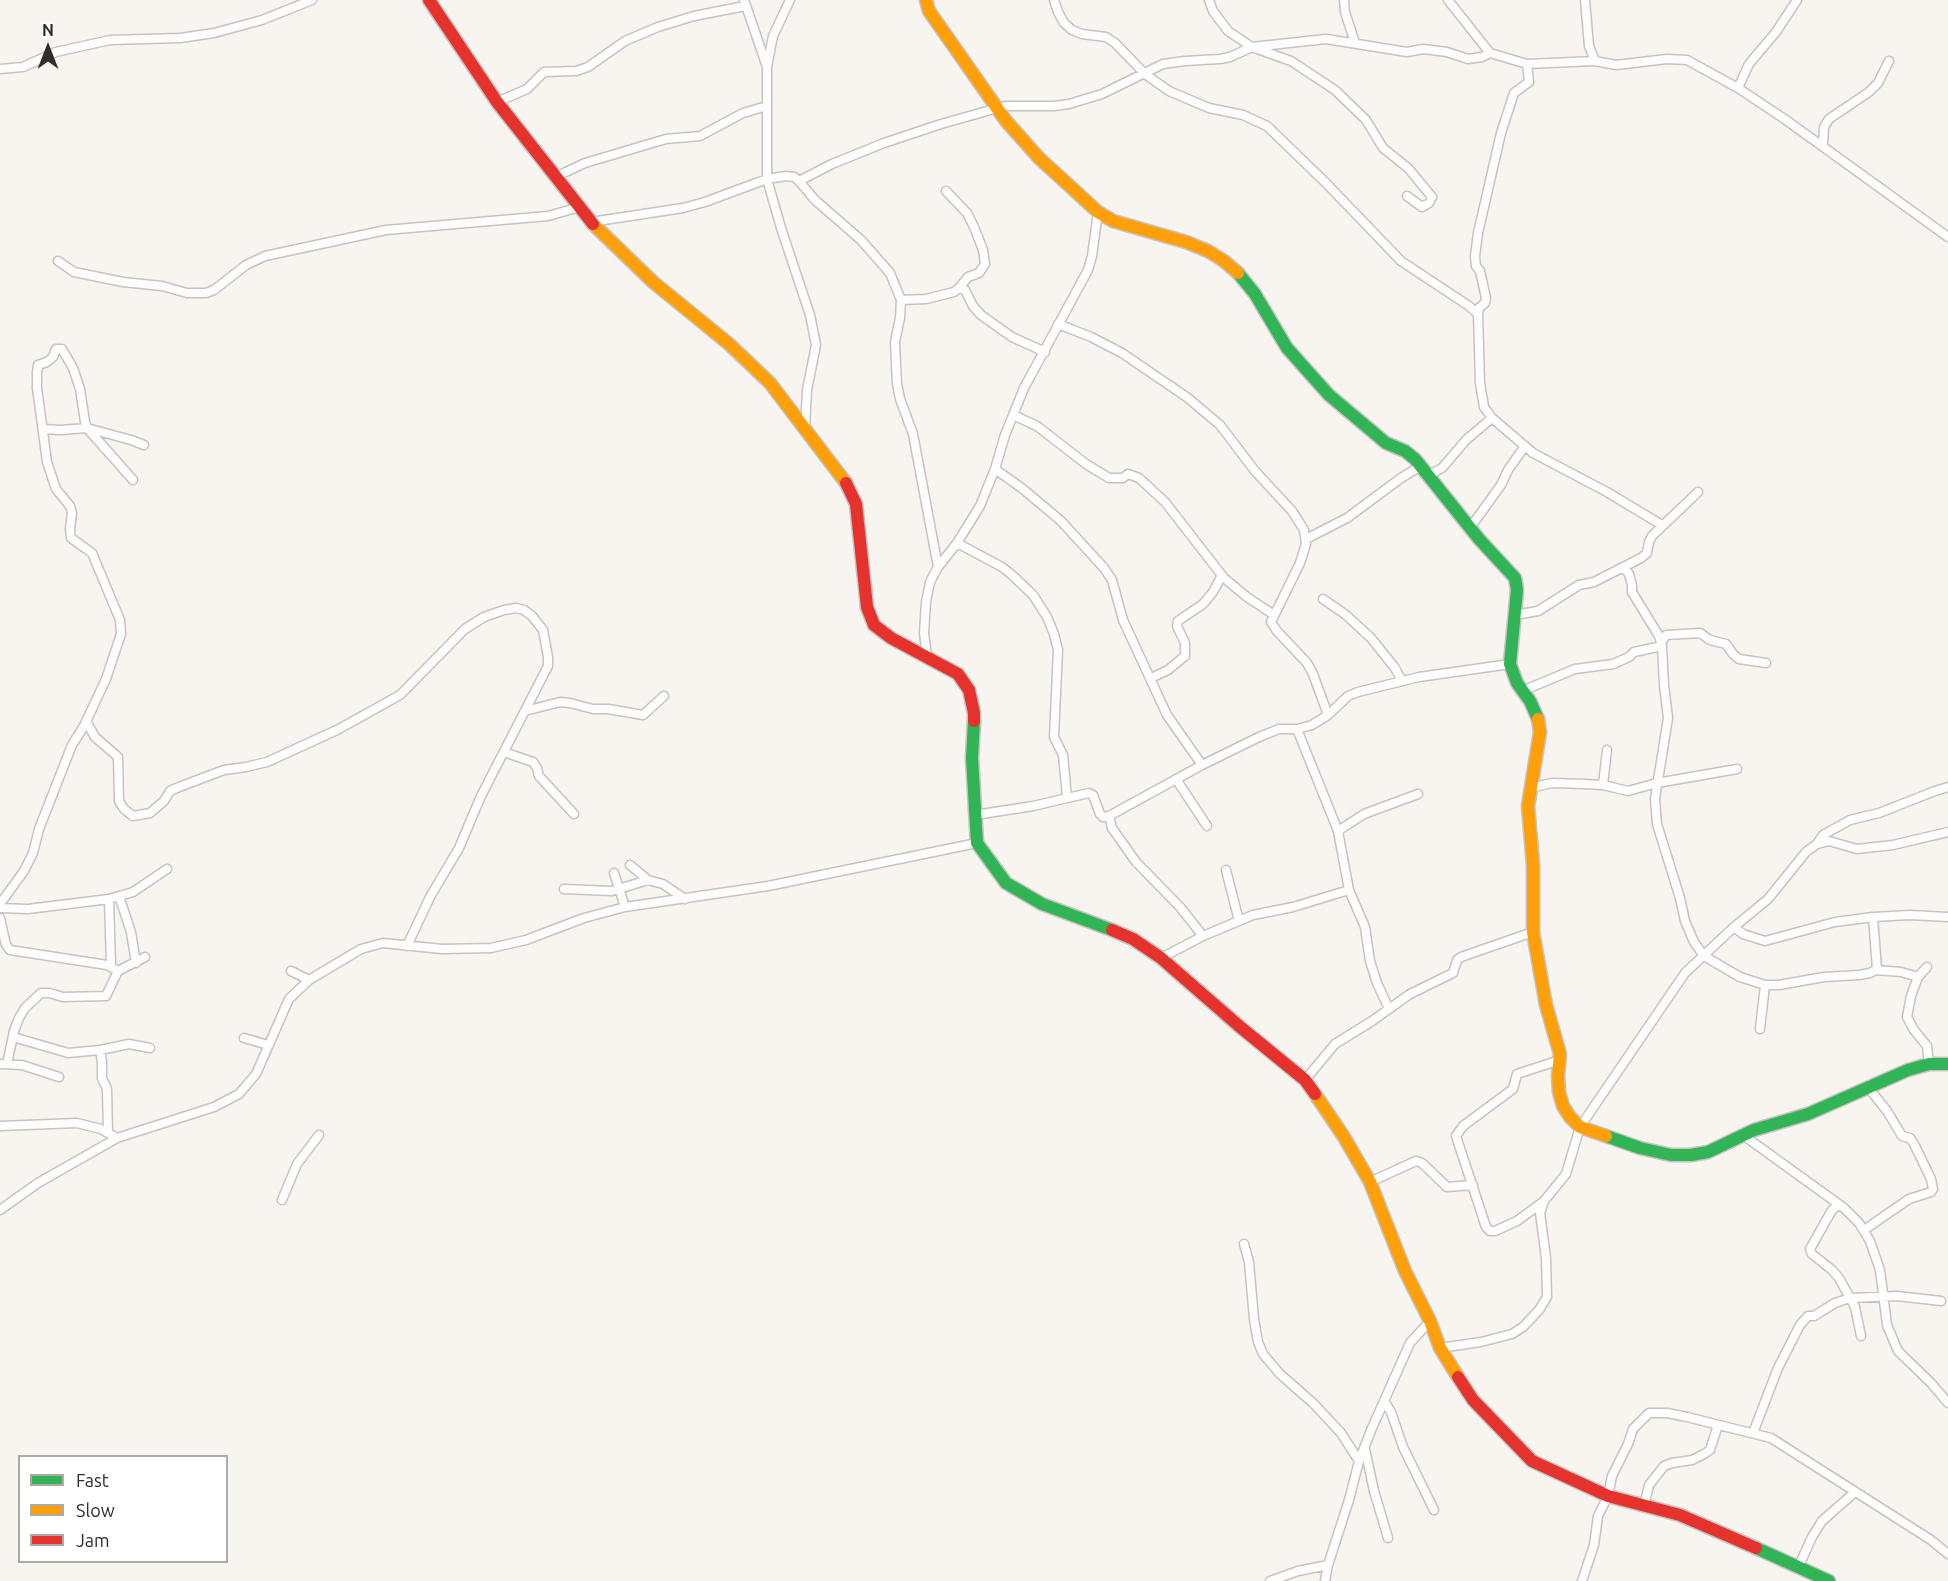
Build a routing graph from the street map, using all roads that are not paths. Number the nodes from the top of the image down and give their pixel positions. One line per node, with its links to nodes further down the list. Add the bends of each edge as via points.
1 (312, 0): 19 (street, via 214,33 110,40 56,52 23,68)
2 (429, 0): 22 (main road)
3 (790, 0): 18 (street, via 772,36)
4 (926, 0): 24 (main road, via 929,10)
5 (1054, 0): 20 (street, via 1064,23 1072,30 1106,37)
6 (1209, 0): 13 (street, via 1219,22)
7 (1344, 0): 12 (street)
8 (1449, 0): 14 (street)
9 (1585, 0): 15 (street, via 1589,46)
10 (1797, 0): 21 (street, via 1749,64)
11 (745, 3): 18 (street); 22 (street, via 658,27 625,41 588,67 544,72 527,89)
12 (1355, 43): 13 (street, via 1326,39); 14 (street, via 1407,52 1447,52 1467,59)
13 (1252, 47): 20 (street, via 1220,59 1163,64); 30 (street, via 1291,61 1335,90 1366,120 1383,148 1408,168 1432,197 1422,207)
14 (1490, 53): 17 (street)
15 (1595, 61): 17 (street); 21 (street, via 1616,65 1687,60)
16 (1888, 61): 25 (street, via 1869,92 1829,119)
17 (1527, 64): 38 (street, via 1529,82 1514,93 1478,233 1476,266 1486,298)
18 (767, 67): 23 (street)
19 (0, 69)
20 (1145, 74): 24 (street, via 1069,104); 38 (street, via 1169,91 1267,126 1401,261)
21 (1738, 88): 25 (street)
22 (497, 102): 26 (main road)
23 (767, 106): 26 (street, via 743,113 700,136 666,139 585,163); 27 (street)
24 (999, 109): 28 (street, via 884,144); 32 (main road, via 1039,158)
25 (1823, 146): 34 (street)
26 (555, 177): 31 (main road)
27 (767, 179): 28 (street, via 786,176); 33 (street, via 683,208); 45 (street, via 816,345 807,390)
28 (799, 181): 37 (street, via 879,260 890,273)
29 (946, 191): 36 (street, via 967,213 985,264)
30 (1407, 196)
31 (580, 207): 33 (main road); 35 (street, via 548,216 386,230 265,256 246,265 214,290 199,294 74,272)
32 (1098, 212): 39 (street, via 1088,270); 49 (main road, via 1127,226 1186,242 1224,261 1242,277 1287,348 1329,395 1386,442 1405,451)
33 (591, 222): 45 (main road, via 653,282 762,375)
34 (1948, 237)
35 (58, 261)
36 (959, 288): 37 (street, via 926,299); 40 (street, via 965,290 973,306 991,323)
37 (901, 300): 56 (street, via 895,342 897,384 913,434)
38 (1478, 314): 42 (street, via 1480,383 1484,407)
39 (1058, 324): 40 (street); 54 (street, via 1122,353 1220,425 1292,511)
40 (1045, 352): 41 (street)
41 (1013, 415): 48 (street); 58 (street, via 1037,426 1109,478 1128,474 1139,478 1165,502)
42 (1492, 418): 47 (street); 49 (street, via 1442,468)
43 (87, 428): 44 (street); 44 (street, via 73,368 62,349 57,349 53,357 38,365); 46 (street); 50 (street)
44 (43, 429): 72 (street, via 51,478 72,513 71,538 92,553 122,627 106,679)
45 (805, 429): 63 (main road, via 845,481 856,504 867,607 874,625)
46 (144, 445)
47 (1525, 446): 52 (street); 53 (street)
48 (995, 469): 55 (street, via 980,506); 66 (street, via 1053,514 1104,568)
49 (1425, 471): 53 (main road); 54 (street, via 1401,478 1347,518)
50 (133, 480)
51 (1698, 492): 52 (street)
52 (1662, 525): 57 (street, via 1650,539 1647,553)
53 (1470, 528): 61 (main road, via 1515,578)
54 (1306, 539): 60 (street, via 1300,562)
55 (957, 543): 56 (street); 84 (street, via 1012,575 1033,595 1047,617 1058,650 1054,737 1063,755)
56 (938, 567): 63 (street, via 926,602)
57 (1621, 569): 61 (street, via 1579,585 1538,611); 62 (street, via 1629,574 1632,592)
58 (1222, 575): 60 (street); 66 (street, via 1203,604 1178,621 1185,656)
59 (1323, 599): 67 (street, via 1371,638)
60 (1274, 615): 71 (street, via 1273,625 1313,674)
61 (1515, 615): 65 (main road)
62 (1662, 644): 64 (street, via 1666,635 1700,633 1726,644 1739,659); 68 (street, via 1612,664 1575,669); 79 (street, via 1668,718)
63 (927, 657): 86 (main road, via 957,675 969,690 974,713)
64 (1766, 663)
65 (1510, 664): 67 (street); 68 (main road)
66 (1151, 678): 76 (street, via 1167,715)
67 (1402, 681): 71 (street, via 1348,696)
68 (1522, 691): 82 (main road, via 1537,715 1540,732)
69 (664, 696): 70 (street, via 643,715 560,702)
70 (525, 711): 72 (street, via 548,666 548,657 543,630 532,616 516,608 484,617 465,629 400,695 277,758 224,770 170,791 150,813 133,816 124,809 119,801 118,757 95,737); 75 (street)
71 (1328, 715): 73 (street)
72 (86, 721): 104 (street, via 72,744 33,853)
73 (1297, 729): 76 (street, via 1279,729); 89 (street)
74 (1607, 750): 80 (street)
75 (504, 752): 85 (street, via 533,762 539,776); 113 (street)
76 (1202, 765): 78 (street)
77 (1737, 769): 79 (street)
78 (1176, 779): 87 (street); 88 (street)
79 (1657, 783): 80 (street, via 1628,791); 114 (street, via 1657,824 1685,921)
80 (1603, 785): 82 (street, via 1552,783)
81 (1948, 787): 92 (street, via 1850,820 1823,835)
82 (1530, 788): 111 (main road)
83 (1418, 794): 89 (street, via 1364,814)
84 (1067, 797): 86 (street); 87 (street, via 1089,793 1100,814)
85 (574, 814)
86 (975, 814): 91 (main road)
87 (1109, 816): 112 (street, via 1112,828 1136,862)
88 (1207, 826)
89 (1338, 831): 100 (street)
90 (1948, 832): 92 (street, via 1857,849 1829,841)
91 (977, 843): 103 (street); 116 (main road, via 1006,883 1042,904 1133,939)
92 (1817, 844): 110 (street, via 1768,899)
93 (630, 865): 97 (street)
94 (167, 869): 101 (street, via 133,892)
95 (1226, 870): 109 (street)
96 (614, 873): 99 (street)
97 (648, 880): 99 (street); 103 (street, via 663,884)
98 (564, 889): 99 (street)
99 (619, 889): 105 (street)
100 (1349, 890): 109 (street); 125 (street, via 1365,927 1370,961)
101 (119, 896): 102 (street); 117 (street, via 131,932)
102 (109, 899): 104 (street, via 28,909); 119 (street)
103 (685, 899): 105 (street)
104 (0, 906)
105 (625, 908): 113 (street, via 491,948)
106 (1873, 917): 107 (street); 110 (street, via 1835,922 1765,941); 120 (street)
107 (1948, 917)
108 (0, 918): 119 (street, via 10,950)
109 (1239, 921): 112 (street)
110 (1734, 927): 114 (street)
111 (1533, 932): 125 (street, via 1461,957 1456,960 1453,973); 132 (main road, via 1545,1005)
112 (1203, 936): 116 (street)
113 (407, 946): 123 (street, via 383,943 361,949)
114 (1704, 956): 124 (street, via 1740,977); 140 (street, via 1685,973)
115 (145, 957): 117 (street)
116 (1161, 958): 137 (main road)
117 (135, 963): 119 (street)
118 (1927, 967): 122 (street)
119 (115, 969): 127 (street, via 106,996 41,993 25,1008)
120 (1876, 970): 122 (street); 124 (street)
121 (291, 971): 123 (street)
122 (1918, 977): 134 (street, via 1907,1017 1927,1046)
123 (309, 980): 129 (street, via 290,999)
124 (1766, 985): 126 (street)
125 (1389, 1009): 137 (street, via 1335,1044)
126 (1760, 1029)
127 (13, 1037): 131 (street, via 68,1053); 133 (street)
128 (244, 1038): 129 (street)
129 (268, 1045): 144 (street, via 256,1074 239,1094 214,1107)
130 (150, 1048): 131 (street, via 129,1044)
131 (100, 1050): 141 (street, via 107,1089)
132 (1560, 1060): 140 (main road, via 1559,1092 1563,1106); 146 (street, via 1516,1074 1513,1089 1458,1130 1456,1136)
133 (4, 1064): 136 (street, via 22,1065)
134 (1929, 1064): 135 (main road); 138 (main road)
135 (1948, 1064)
136 (59, 1077)
137 (1305, 1080): 145 (main road)
138 (1868, 1087): 142 (main road, via 1808,1114); 151 (street, via 1902,1136 1914,1144 1933,1189 1909,1199)
139 (0, 1126): 141 (street, via 77,1123)
140 (1580, 1127): 142 (main road, via 1671,1155 1708,1152); 148 (street, via 1566,1174)
141 (108, 1132): 144 (street)
142 (1743, 1135): 149 (street)
143 (320, 1136): 147 (street, via 297,1164)
144 (117, 1138): 150 (street, via 38,1183)
145 (1370, 1182): 146 (street, via 1416,1161 1447,1187); 156 (main road, via 1405,1271)
146 (1473, 1185): 148 (street, via 1490,1231 1517,1221)
147 (282, 1200)
148 (1544, 1201): 158 (street, via 1540,1214 1547,1297 1539,1310 1512,1335)
149 (1839, 1205): 151 (street); 154 (street, via 1832,1210 1810,1249 1832,1270)
150 (0, 1210)
151 (1864, 1230): 153 (street, via 1880,1270)
152 (1244, 1244): 164 (street, via 1263,1354 1341,1433)
153 (1884, 1296): 154 (street); 155 (street); 160 (street, via 1887,1325 1898,1351)
154 (1850, 1298): 157 (street); 162 (street, via 1804,1318 1778,1368)
155 (1941, 1301)
156 (1430, 1321): 158 (main road); 159 (street, via 1410,1343)
157 (1861, 1336)
158 (1440, 1348): 166 (main road, via 1473,1400 1532,1461)
159 (1384, 1401): 163 (street); 168 (street)
160 (1948, 1403)
161 (1718, 1425): 162 (street); 166 (street, via 1667,1413 1649,1413 1633,1429 1612,1476); 167 (street, via 1710,1449 1704,1454 1664,1466 1649,1485)
162 (1753, 1433): 165 (street, via 1771,1438)
163 (1365, 1448): 164 (street); 169 (street)
164 (1359, 1461): 171 (street)
165 (1855, 1492): 170 (street); 172 (street, via 1822,1521)
166 (1608, 1496): 167 (main road); 175 (street)
167 (1644, 1506): 172 (main road, via 1680,1515)
168 (1434, 1510)
169 (1389, 1538)
170 (1948, 1554)
171 (1328, 1565): 173 (street); 174 (street)
172 (1799, 1566): 176 (main road)
173 (1270, 1581)
174 (1325, 1581)
175 (1582, 1581)
176 (1829, 1581)

